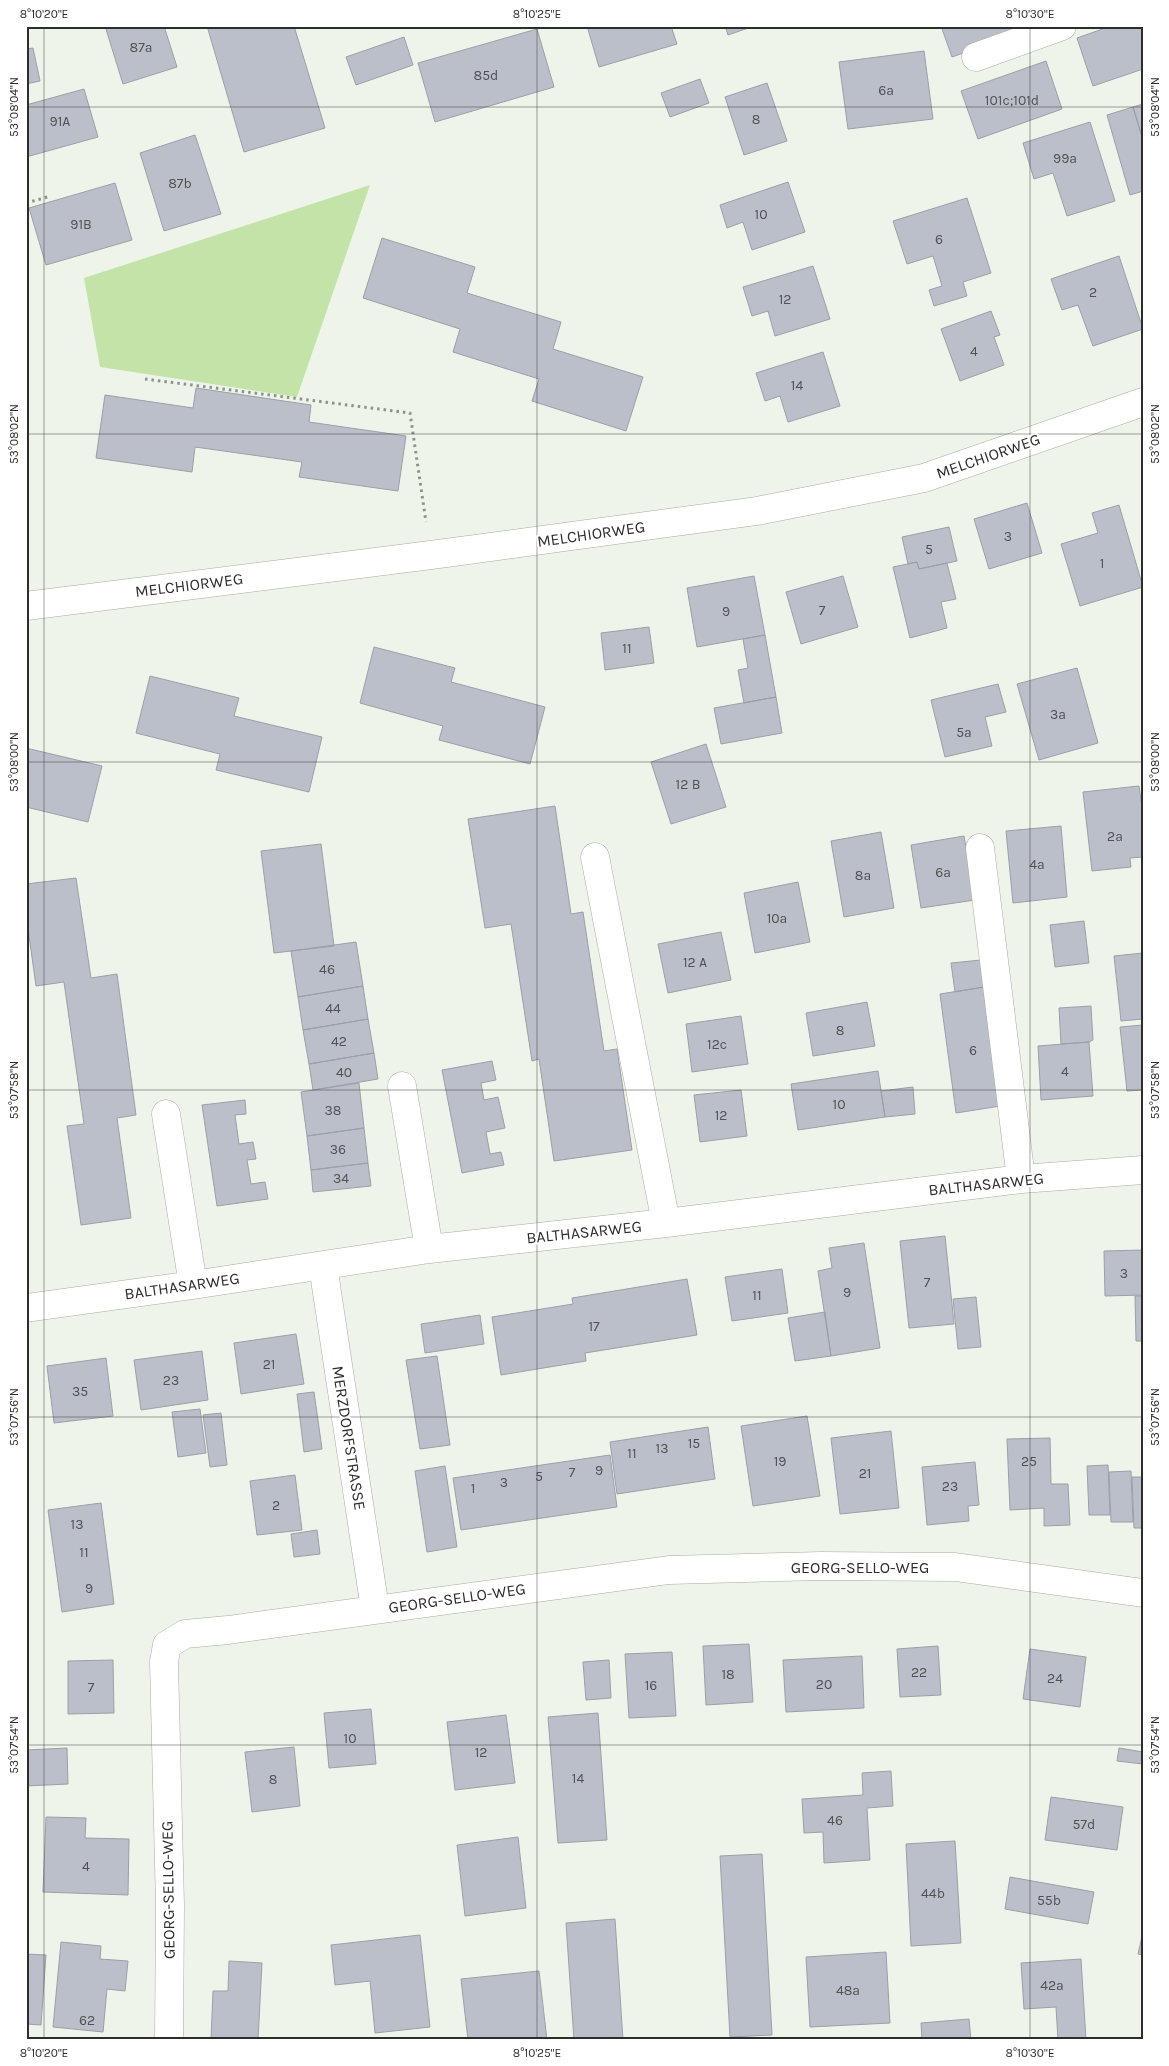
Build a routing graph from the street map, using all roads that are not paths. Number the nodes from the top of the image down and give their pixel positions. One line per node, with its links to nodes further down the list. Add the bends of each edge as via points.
1 (1062, 26): 2 (street)
2 (976, 57)
3 (1143, 402): 4 (street, MELCHIORWEG, via 924,478 756,511)
4 (26, 606)
5 (980, 848): 10 (street)
6 (595, 857): 11 (street)
7 (402, 1086): 12 (street)
8 (166, 1114): 14 (street)
9 (1143, 1170): 10 (street, BALTHASARWEG)
10 (1021, 1179): 11 (street, BALTHASARWEG)
11 (666, 1223): 12 (street, BALTHASARWEG)
12 (429, 1249): 13 (street, BALTHASARWEG)
13 (323, 1266): 14 (street, BALTHASARWEG); 17 (street, MERZDORFSTRASSE)
14 (193, 1285): 15 (street, BALTHASARWEG)
15 (26, 1308)
16 (1143, 1593): 17 (street, GEORG-SELLO-WEG, via 955,1567 821,1566 669,1570)
17 (375, 1609): 18 (street, GEORG-SELLO-WEG, via 185,1634 167,1645 164,1662 170,1905)
18 (169, 2040)

